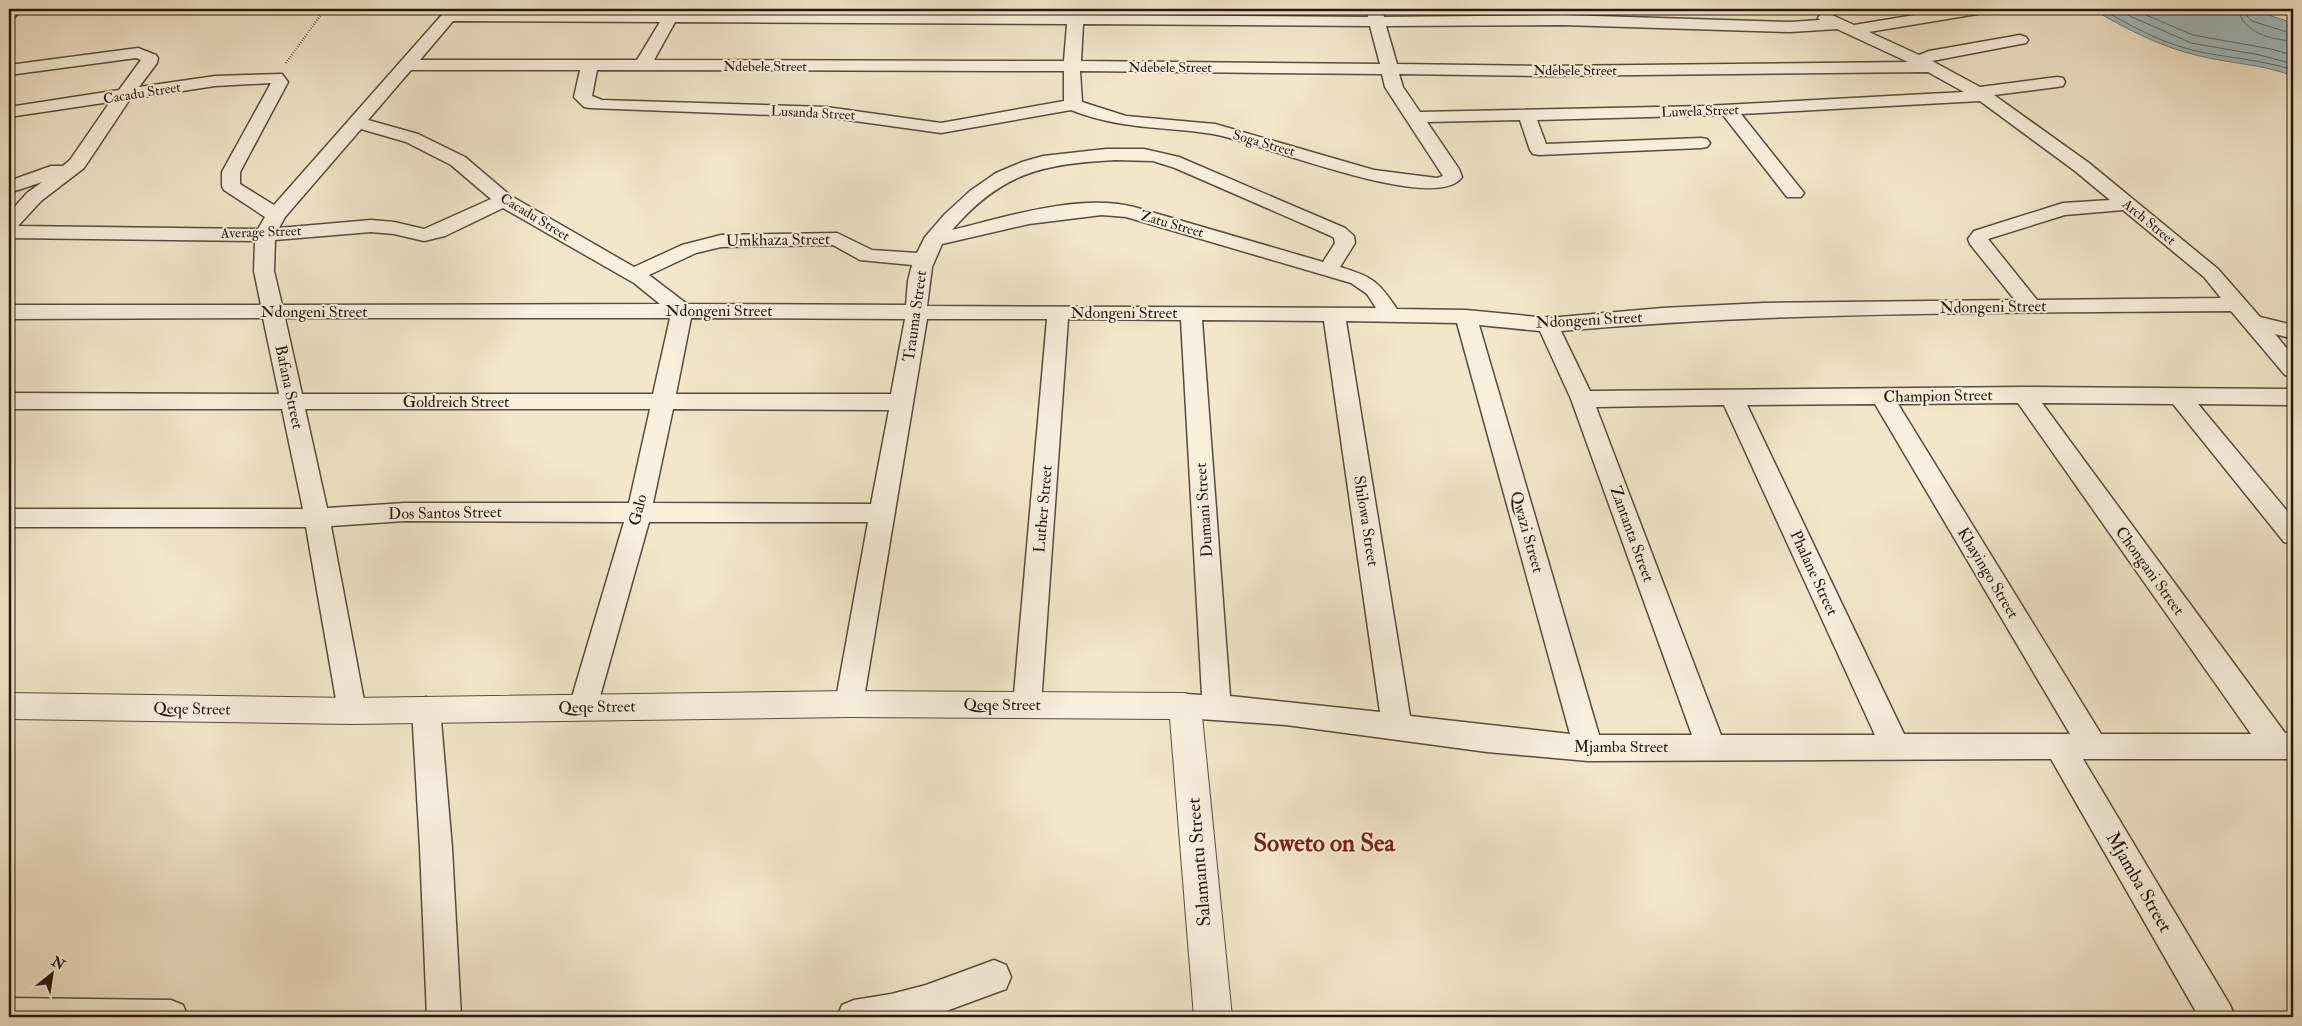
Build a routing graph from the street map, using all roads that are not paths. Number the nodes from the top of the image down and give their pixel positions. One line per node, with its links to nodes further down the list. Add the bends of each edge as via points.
1 (14, 9): 6 (street)
2 (1808, 9): 10 (street, Arch Street)
3 (1977, 9): 5 (street)
4 (452, 13): 7 (street); 13 (street, Bafana Street)
5 (1915, 13): 10 (street)
6 (9, 14)
7 (672, 14): 8 (street); 16 (street)
8 (1076, 14): 9 (street); 17 (street)
9 (1376, 15): 10 (street); 18 (street)
10 (1846, 27): 14 (street, Arch Street)
11 (2020, 40): 14 (street, via 1929,56)
12 (9, 61): 21 (street, via 146,55 150,58 149,63)
13 (406, 64): 15 (street, Ndebele Street); 27 (street, Bafana Street)
14 (1927, 64): 18 (street, Ndebele Street, via 1555,71); 20 (street, Arch Street)
15 (589, 66): 16 (street, Ndebele Street); 22 (street, Lusanda Street, via 583,97 590,103 602,105 826,112 941,128)
16 (642, 66): 17 (street, Ndebele Street)
17 (1072, 66): 18 (street, Ndebele Street); 22 (street)
18 (1389, 68): 26 (street, via 1394,87)
19 (2057, 82): 20 (street, Luwela Street)
20 (1981, 94): 23 (street, Luwela Street); 33 (street, Arch Street)
21 (123, 96): 24 (street, Cacadu Street); 29 (street); 34 (street, Cacadu Street, via 215,81 276,78 280,82 231,172 230,180 236,190)
22 (1073, 105): 26 (street, Soga Street, via 1126,121 1179,124 1235,134 1372,175 1438,184 1448,181 1452,177 1450,169)
23 (1728, 110): 25 (street, Luwela Street); 31 (street)
24 (9, 112)
25 (1527, 116): 26 (street, Luwela Street); 28 (street, via 1539,150)
26 (1416, 117)
27 (356, 122): 32 (street, Cacadu Street, via 412,138 458,161); 34 (street, Bafana Street)
28 (1701, 143)
29 (78, 164): 30 (street); 35 (street, via 34,197)
30 (9, 187)
31 (1794, 193)
32 (504, 200): 37 (street, Average Street, via 431,234 370,226); 41 (street, Cacadu Street)
33 (2128, 204): 42 (street, Arch Street, via 2204,267); 43 (street, via 2063,209 1980,235 1980,244)
34 (276, 215): 37 (street, Bafana Street)
35 (9, 224)
36 (9, 232): 37 (street, Average Street)
37 (265, 235): 46 (street, Bafana Street, via 264,271)
38 (932, 241): 39 (street, Trauma Street); 40 (street, Zatu Street, via 1040,215 1088,209 1111,210 1143,216); 40 (street, Trauma Street, via 948,221 986,186 1016,170 1057,159 1137,154 1186,166 1338,232 1344,236 1345,243)
39 (924, 260): 41 (street, Umkhaza Street, via 867,256 837,239 721,241 689,249); 47 (street, Trauma Street, via 917,292)
40 (1328, 270): 51 (street, Zatu Street, via 1368,285)
41 (633, 275): 44 (street, Cacadu Street)
42 (2239, 304): 43 (street, Ndongeni Street); 53 (street, Arch Street)
43 (2032, 307): 54 (street, Ndongeni Street, via 1764,310)
44 (682, 311): 46 (street, Ndongeni Street); 47 (street, Ndongeni Street); 65 (street, Galo)
45 (9, 312): 46 (street, Ndongeni Street)
46 (274, 312): 64 (street, Bafana Street)
47 (917, 313): 48 (street, Ndongeni Street); 66 (street, Trauma Street)
48 (1058, 313): 49 (street, Ndongeni Street); 73 (street, Luther Street)
49 (1191, 313): 50 (street, Ndongeni Street); 75 (street, Dumani Street)
50 (1334, 314): 51 (street, Ndongeni Street); 79 (street, Shilowa Street)
51 (1391, 315): 52 (street, Ndongeni Street)
52 (1466, 317): 54 (street, Ndongeni Street); 83 (street, Qwazi Street)
53 (2252, 322): 55 (street); 56 (street, Arch Street)
54 (1548, 325): 62 (street, Zantanta Street)
55 (2293, 332)
56 (2293, 370)
57 (2024, 395): 58 (street, Champion Street); 59 (street, Champion Street); 81 (street, Chongani Street)
58 (1882, 397): 61 (street, Champion Street); 85 (street, Khayingo Street)
59 (2180, 397): 60 (street, Champion Street); 71 (street)
60 (2293, 397)
61 (1733, 398): 62 (street, Champion Street); 80 (street, Phalane Street)
62 (1582, 399): 82 (street, Zantanta Street)
63 (9, 401): 64 (street, Goldreich Street)
64 (292, 402): 65 (street, Goldreich Street); 70 (street, Bafana Street)
65 (662, 402): 66 (street, Goldreich Street); 68 (street, Galo)
66 (903, 402): 67 (street, Trauma Street)
67 (882, 512): 68 (street, Dos Santos Street); 72 (street, Trauma Street)
68 (639, 513): 70 (street, Dos Santos Street, via 405,512); 76 (street, Galo)
69 (9, 518): 70 (street, Dos Santos Street)
70 (318, 518): 78 (street, Bafana Street)
71 (2293, 535)
72 (849, 704): 73 (street, Qeqe Street); 76 (street, Qeqe Street)
73 (1027, 705): 75 (street, Qeqe Street)
74 (9, 706): 78 (street, Qeqe Street)
75 (1201, 706): 79 (street, Mjamba Street, via 1292,712); 91 (street, Salamantu Street)
76 (582, 707): 77 (street, Qeqe Street)
77 (426, 710): 78 (street, Qeqe Street); 89 (street)
78 (352, 711)
79 (1397, 728): 83 (street, Mjamba Street, via 1515,743)
80 (1896, 746): 82 (street, Mjamba Street); 84 (street, Mjamba Street)
81 (2285, 746): 85 (street, Mjamba Street)
82 (1711, 747): 83 (street, Mjamba Street)
83 (1588, 748)
84 (2060, 748): 85 (street, Mjamba Street); 92 (street, Mjamba Street)
85 (2094, 748)
86 (994, 977): 90 (street, via 887,1014)
87 (9, 1015): 88 (street)
88 (171, 1017)
89 (444, 1017)
90 (854, 1017)
91 (1213, 1017)
92 (2218, 1017)

